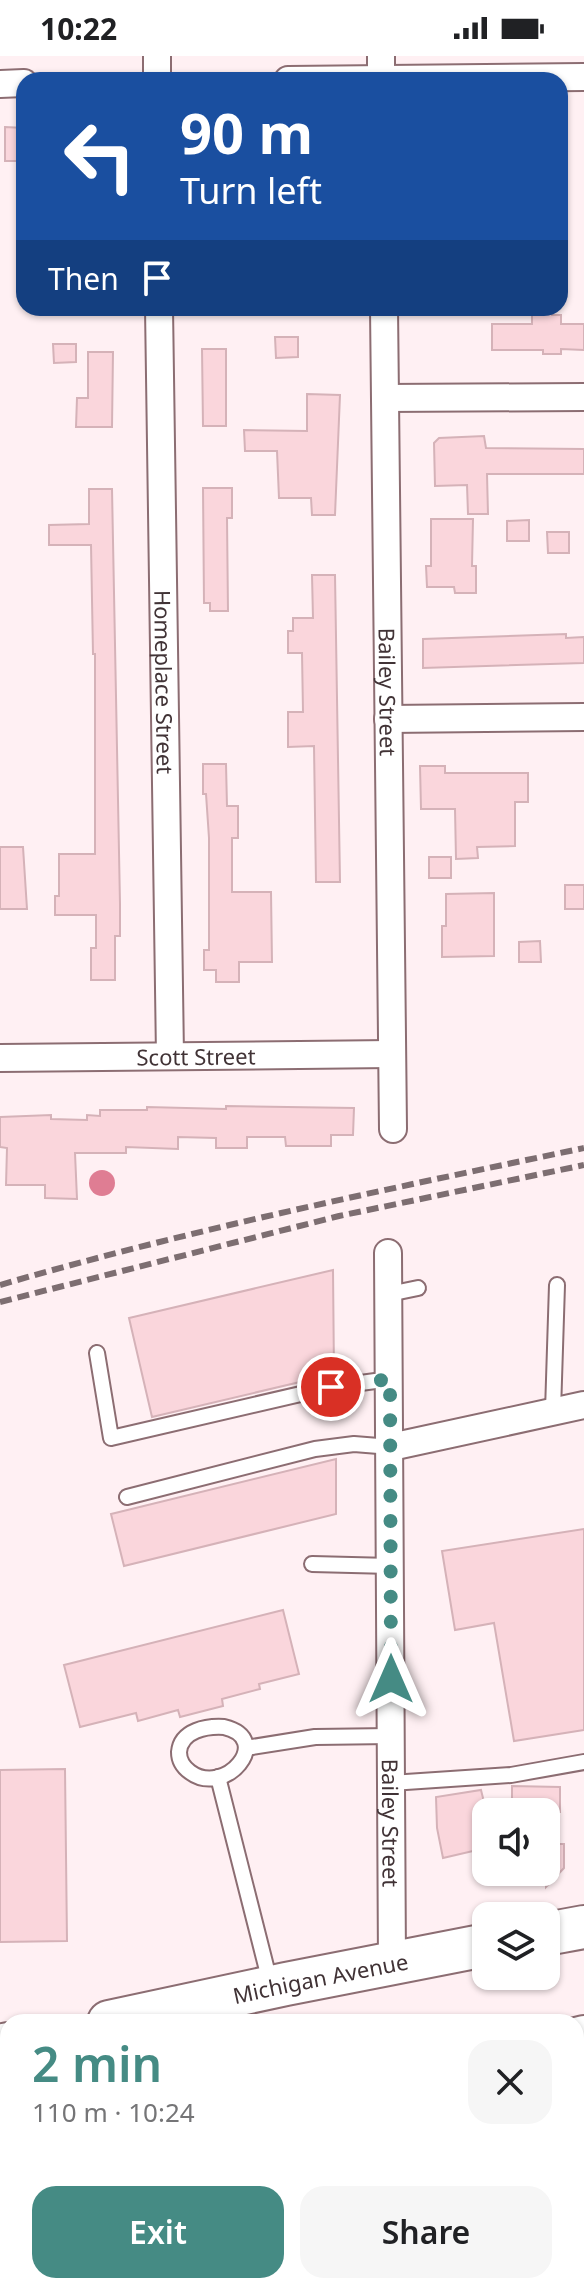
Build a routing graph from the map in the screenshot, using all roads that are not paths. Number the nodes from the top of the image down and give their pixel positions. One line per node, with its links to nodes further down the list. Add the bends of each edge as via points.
1 (159, 316): 7 (street, Homeplace Street)
2 (384, 316): 4 (street, Bailey Street)
3 (584, 397): 4 (street)
4 (385, 398): 6 (street, Bailey Street)
5 (584, 717): 6 (street)
6 (388, 719): 9 (street, Bailey Street)
7 (170, 1056): 8 (street, Scott Street); 9 (street, Scott Street)
8 (0, 1058)
9 (392, 1065): 10 (street, Bailey Street)
10 (393, 1129)
11 (388, 1253): 14 (street, Bailey Street)
12 (557, 1285): 18 (lane)
13 (418, 1288): 14 (lane)
14 (389, 1294): 16 (street, Bailey Street)
15 (97, 1353): 16 (lane, via 111,1438 331,1387)
16 (390, 1379): 19 (street, Bailey Street)
17 (584, 1405): 18 (street)
18 (553, 1411): 19 (street)
19 (391, 1447): 20 (lane, via 315,1449); 22 (street, Bailey Street)
20 (127, 1497)
21 (312, 1564): 22 (lane)
22 (391, 1566): 23 (street, Bailey Street)
23 (391, 1736): 24 (lane, via 315,1737); 27 (street, Bailey Street)
24 (246, 1748): 26 (lane, via 236,1769); 26 (lane, via 240,1734 224,1727 203,1728 186,1739 179,1755 186,1770)
25 (584, 1762): 27 (lane, via 511,1775)
26 (218, 1777): 32 (lane)
27 (391, 1783): 31 (street, Bailey Street)
28 (584, 1927): 29 (main road)
29 (560, 1931)
30 (472, 1948): 31 (main road, Michigan Avenue)
31 (392, 1963): 32 (main road, Michigan Avenue)
32 (271, 1987): 33 (main road, Michigan Avenue)
33 (146, 2014)

